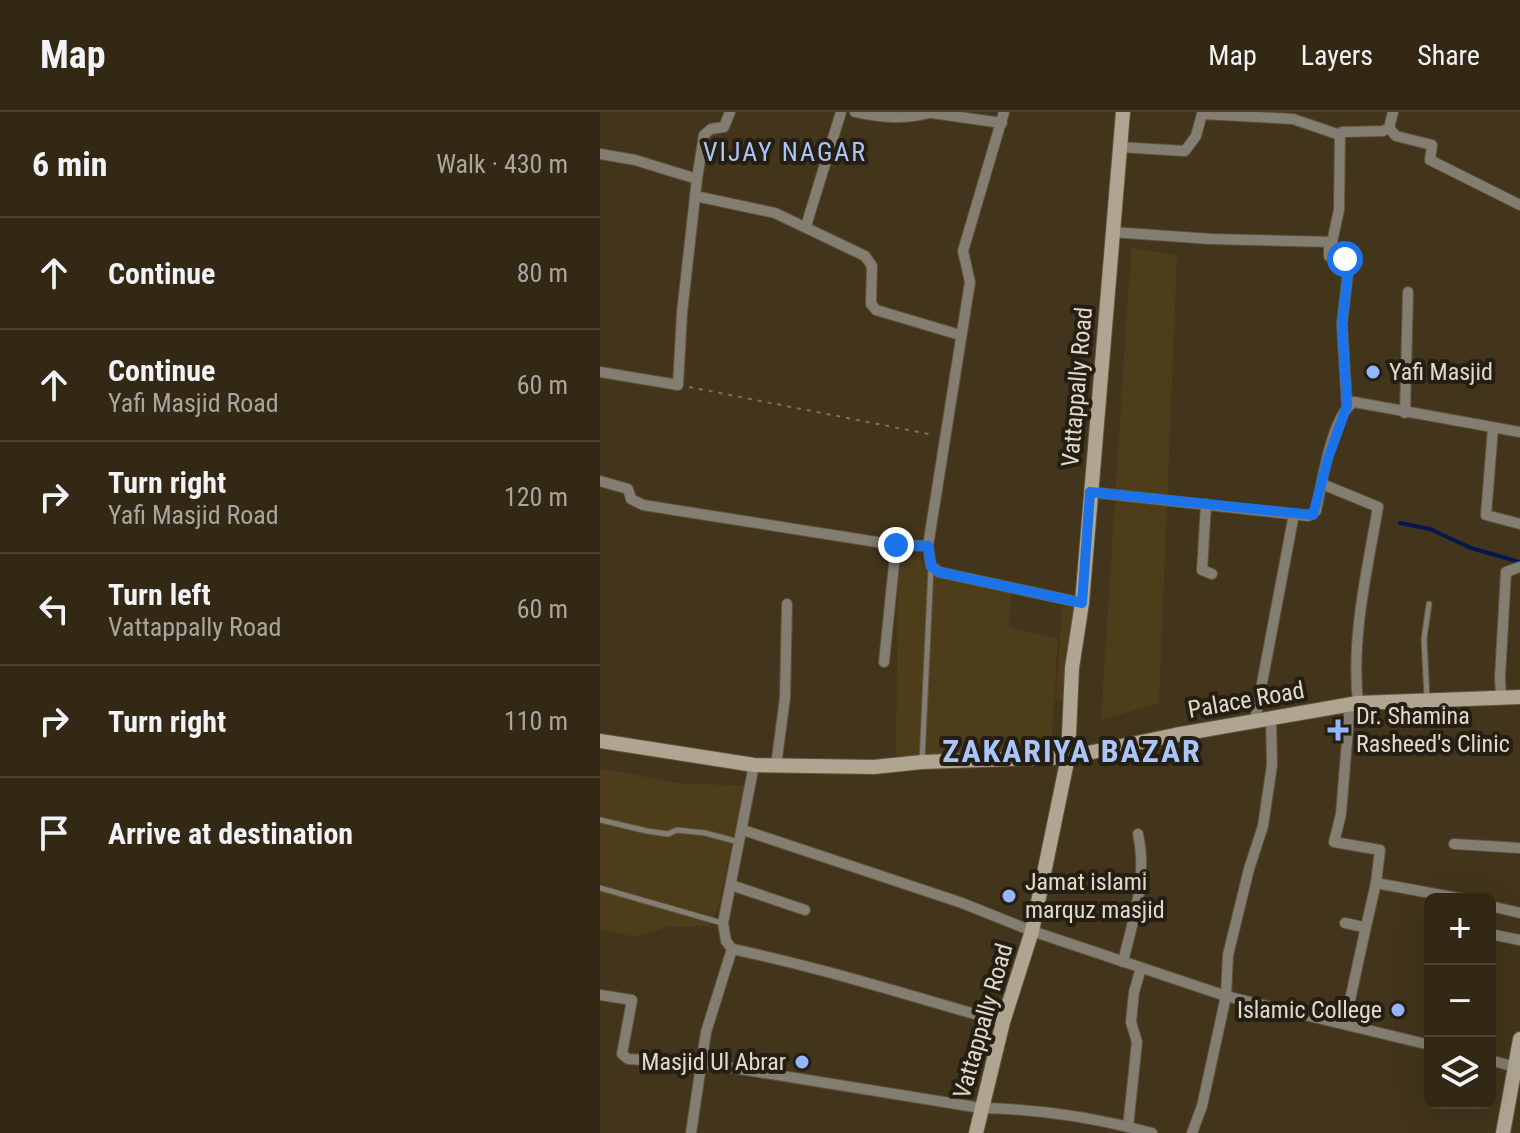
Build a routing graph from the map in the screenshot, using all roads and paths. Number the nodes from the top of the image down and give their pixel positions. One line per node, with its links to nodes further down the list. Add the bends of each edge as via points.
1 (730, 112): 12 (street, via 724,127 704,135)
2 (841, 112): 15 (street)
3 (855, 112): 4 (street, via 883,118)
4 (932, 112): 7 (street)
5 (1123, 112): 10 (main road, Vattappally Road)
6 (1393, 112): 8 (street)
7 (1003, 117): 19 (street, via 963,251 970,282)
8 (1389, 128): 9 (street); 14 (street, via 1396,136 1432,145 1430,160)
9 (1340, 135): 10 (street, via 1293,119 1202,114 1185,151); 17 (street, via 1339,210)
10 (1119, 147): 16 (main road, Vattappally Road)
11 (600, 154): 12 (street)
12 (697, 179): 13 (street)
13 (695, 196): 15 (street, via 750,206); 21 (street)
14 (1520, 205)
15 (806, 226): 19 (street, via 870,260 871,304 876,310)
16 (1112, 232): 17 (street); 29 (main road, Vattappally Road)
17 (1329, 242): 22 (street, via 1329,256 1349,264 1342,324)
18 (1408, 292): 23 (street)
19 (960, 335): 26 (street)
20 (600, 372): 21 (street)
21 (678, 385): 26 (path)
22 (1347, 406): 23 (street, via 1354,402); 28 (street)
23 (1405, 413): 24 (street)
24 (1493, 428): 25 (street); 32 (street, via 1486,515)
25 (1520, 432)
26 (943, 437): 34 (street)
27 (600, 481): 33 (street, via 628,489 631,499 643,505)
28 (1322, 484): 31 (street, via 1313,515); 45 (street, via 1378,507 1358,622)
29 (1090, 492): 30 (street); 38 (main road, Vattappally Road)
30 (1206, 504): 31 (street); 37 (street, via 1202,570)
31 (1294, 514): 47 (street)
32 (1520, 524)
33 (896, 545): 34 (street); 41 (street)
34 (928, 546): 35 (street)
35 (931, 566): 38 (street); 50 (lane)
36 (1520, 567): 43 (street, via 1506,572)
37 (1212, 574)
38 (1082, 603): 49 (main road, Vattappally Road, via 1072,668)
39 (787, 604): 52 (street, via 785,698)
40 (1429, 604): 44 (lane, via 1424,639)
41 (884, 662)
42 (1520, 697): 43 (main road, Palace Road)
43 (1501, 698): 44 (main road, Palace Road)
44 (1427, 700): 45 (main road, Palace Road)
45 (1354, 703): 46 (main road, Palace Road); 58 (street, via 1334,842 1380,850)
46 (1271, 718): 47 (main road, Palace Road); 75 (street, via 1272,765 1263,826 1228,955)
47 (1255, 720): 49 (main road, Palace Road)
48 (600, 741): 51 (main road, Palace Road)
49 (1068, 757): 50 (main road, Palace Road); 67 (main road, Vattappally Road)
50 (922, 762): 52 (main road, Palace Road)
51 (754, 765): 52 (main road, Palace Road); 55 (street)
52 (776, 766)
53 (600, 820): 55 (lane, via 668,834 677,830)
54 (1138, 834): 72 (street, via 1140,902)
55 (742, 836): 59 (street); 67 (street, via 962,903)
56 (1454, 844): 57 (street)
57 (1520, 848)
58 (1376, 883): 61 (street); 68 (street)
59 (731, 885): 63 (street); 65 (street)
60 (600, 888): 65 (lane)
61 (1430, 893)
62 (1496, 907): 64 (street)
63 (805, 910)
64 (1520, 913)
65 (723, 923): 71 (street)
66 (1345, 923): 68 (street)
67 (1032, 931): 72 (street); 76 (main road, Vattappally Road)
68 (1365, 931): 77 (street)
69 (1496, 935): 70 (street)
70 (1520, 940)
71 (732, 949): 76 (street); 81 (street, via 706,1032)
72 (1123, 962): 73 (street)
73 (1141, 968): 75 (street); 84 (street, via 1131,1022 1137,1042)
74 (600, 995): 81 (street, via 632,1000 625,1057)
75 (1226, 996): 77 (street); 88 (street)
76 (1003, 1022): 83 (main road, Vattappally Road)
77 (1345, 1023): 79 (street)
78 (1520, 1039): 82 (main road)
79 (1424, 1043)
80 (1496, 1062): 82 (street)
81 (703, 1063): 83 (street); 85 (street)
82 (1515, 1067): 89 (main road)
83 (981, 1108): 84 (street, via 1016,1108); 86 (main road, Vattappally Road)
84 (1128, 1127): 87 (street)
85 (691, 1133)
86 (976, 1133)
87 (1152, 1133)
88 (1192, 1133)
89 (1503, 1133)

